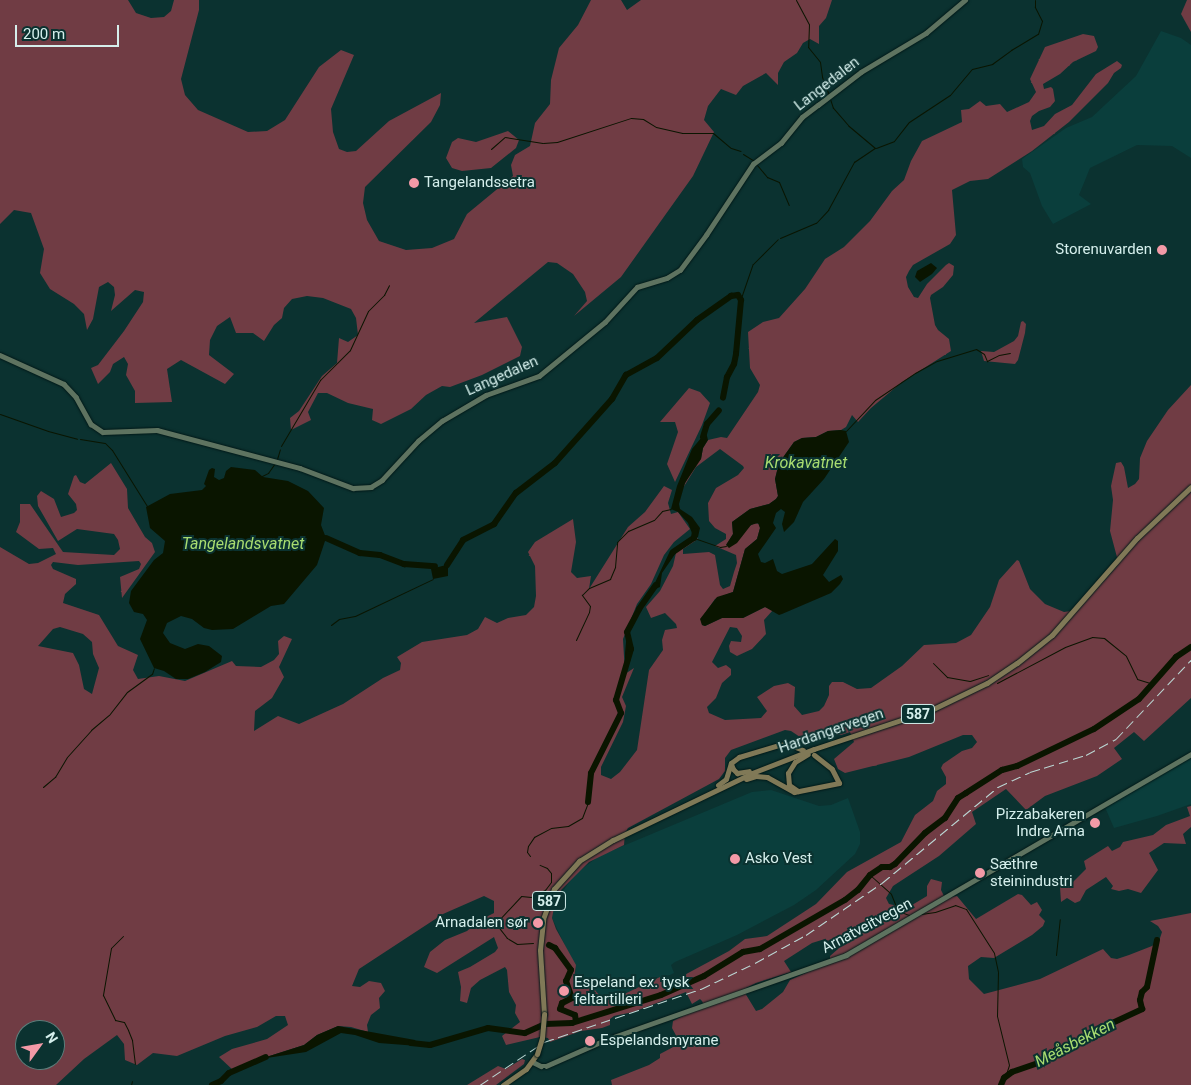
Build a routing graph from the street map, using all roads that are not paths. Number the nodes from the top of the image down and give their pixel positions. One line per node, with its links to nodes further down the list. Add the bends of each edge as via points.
1 (965, 0): 2 (main road, Langedalen, via 926,33 861,72 802,117 784,141 753,164 680,270 637,287 605,322 539,376 486,395 442,421 418,441 382,480 370,486 352,488 300,468 157,430 103,432 91,424 64,384)
2 (0, 355)
3 (1191, 488): 4 (main road, Hardangervegen / 587, via 1137,538 1060,626 1018,663 952,701)
4 (861, 733): 8 (main road, Hardangervegen / 587); 10 (main road, 587, via 795,762 788,780 792,788)
5 (803, 750): 9 (main road, via 788,744 774,746 739,757)
6 (1191, 754): 13 (main road, Arnatveitvegen, via 846,955 596,1043 546,1066)
7 (814, 755): 10 (main road, via 832,769 839,783)
8 (786, 759): 9 (main road, 587, via 740,774 733,770); 11 (main road, Hardangervegen / 587)
9 (731, 763): 12 (main road, 587, via 728,777 723,782)
10 (801, 792): 11 (main road, 587, via 794,792 770,778 756,776)
11 (692, 801): 12 (main road, Hardangervegen / 587)
12 (674, 810): 13 (main road, Hardangervegen / 587, bridge, via 593,851 574,865 558,884 546,906 541,932 544,1014 542,1038)
13 (532, 1062): 14 (main road, 587)
14 (503, 1085)

